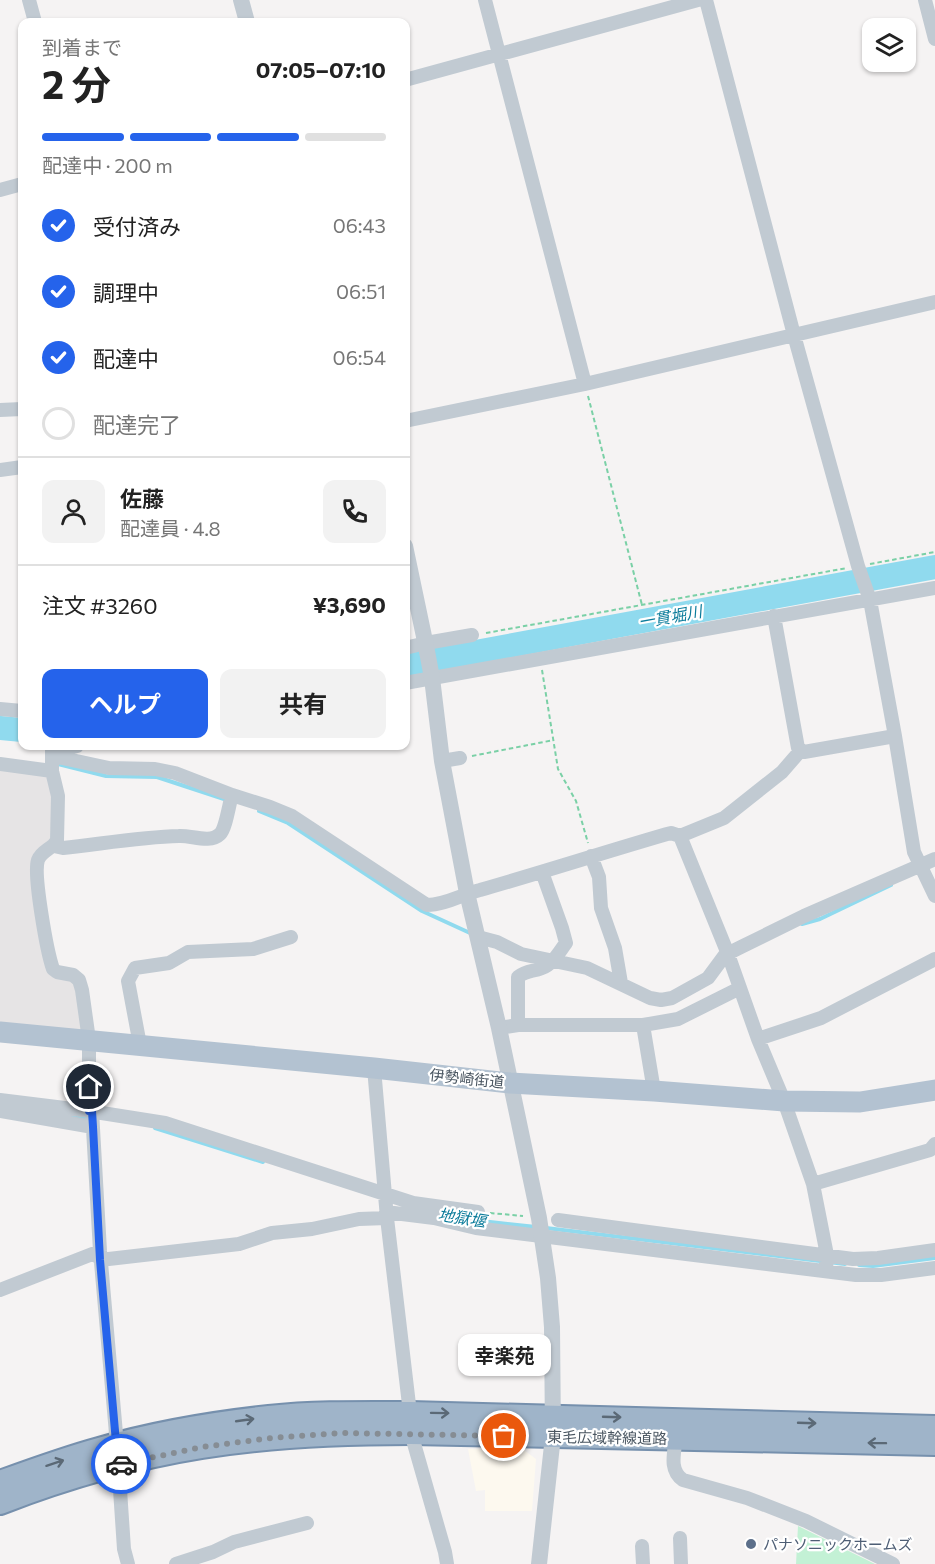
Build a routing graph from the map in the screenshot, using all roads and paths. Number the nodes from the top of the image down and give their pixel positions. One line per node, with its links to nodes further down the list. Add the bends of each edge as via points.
1 (29, 0): 7 (street)
2 (241, 0): 8 (street)
3 (485, 0): 10 (street)
4 (698, 0): 10 (street)
5 (706, 0): 15 (street)
6 (925, 0): 9 (street)
7 (34, 18)
8 (246, 18)
9 (935, 39)
10 (500, 54): 11 (street); 16 (street)
11 (410, 79)
12 (18, 185): 13 (street)
13 (0, 190)
14 (935, 302): 15 (street)
15 (794, 335): 16 (street); 23 (street)
16 (585, 384): 19 (street); 27 (path)
17 (18, 409): 18 (street)
18 (0, 410)
19 (410, 420)
20 (18, 468): 21 (street)
21 (0, 470)
22 (935, 552): 23 (path)
23 (859, 568): 26 (street); 27 (path)
24 (410, 569): 30 (street)
25 (935, 588): 26 (street)
26 (869, 598): 28 (street); 37 (street)
27 (642, 605): 29 (path)
28 (774, 616): 32 (street); 40 (street)
29 (472, 635): 30 (street)
30 (426, 644): 31 (street); 33 (street)
31 (410, 647)
32 (540, 659): 33 (street); 38 (path)
33 (432, 676): 34 (street); 42 (street)
34 (410, 681)
35 (0, 709): 36 (street)
36 (18, 711)
37 (895, 736): 40 (street); 50 (street, via 914,852)
38 (554, 740): 41 (path); 48 (path, via 558,769 576,801)
39 (52, 750): 44 (street); 45 (street, via 110,768 175,773)
40 (801, 750): 46 (street, via 782,772 724,818)
41 (460, 758): 42 (street)
42 (442, 761): 52 (street)
43 (0, 764): 44 (street)
44 (52, 771): 47 (street, via 58,796)
45 (232, 795): 47 (street, via 221,834 209,839 181,835); 52 (street, via 292,816 427,905)
46 (680, 836): 48 (street, via 671,833); 56 (street)
47 (54, 846): 66 (street, via 37,862 47,947 52,969 79,980)
48 (591, 856): 51 (street); 59 (street)
49 (935, 859): 50 (street)
50 (921, 864): 53 (street); 56 (street)
51 (542, 872): 52 (street); 58 (street, via 566,943)
52 (467, 893): 55 (street)
53 (935, 896)
54 (291, 937): 67 (street, via 253,949 188,952 169,963 135,968 128,981)
55 (478, 937): 58 (street, via 521,954); 63 (street)
56 (728, 954): 59 (street, via 708,978 672,998 650,998); 60 (street)
57 (935, 959): 65 (street, via 820,1018)
58 (553, 960): 59 (street, via 587,968); 61 (street, via 518,977)
59 (621, 983)
60 (740, 988): 62 (street, via 678,1019); 65 (street)
61 (518, 1025): 62 (street); 63 (street)
62 (643, 1026): 70 (street)
63 (499, 1028): 69 (street)
64 (0, 1032): 66 (main road, 伊勢崎街道)
65 (758, 1039): 73 (street)
66 (89, 1040): 67 (main road, 伊勢崎街道); 75 (street)
67 (140, 1045): 68 (main road, 伊勢崎街道)
68 (374, 1068): 69 (main road, 伊勢崎街道); 79 (street)
69 (510, 1083): 70 (main road, 伊勢崎街道); 82 (street)
70 (654, 1090): 73 (main road, 伊勢崎街道)
71 (935, 1090): 73 (main road, 伊勢崎街道, via 860,1102)
72 (0, 1100): 75 (street)
73 (784, 1101): 78 (street)
74 (0, 1111): 76 (street)
75 (91, 1111): 76 (street); 79 (street, via 165,1123)
76 (93, 1127): 88 (street)
77 (935, 1144): 78 (street, via 930,1150)
78 (813, 1184): 87 (street)
79 (385, 1194): 80 (street, via 412,1203); 81 (street)
80 (478, 1212): 82 (path); 84 (street)
81 (387, 1215): 84 (street, via 434,1218); 88 (street, via 272,1233 239,1244); 92 (street)
82 (539, 1218): 85 (street)
83 (558, 1220): 87 (street)
84 (476, 1228): 85 (street)
85 (542, 1237): 90 (street); 93 (street, via 552,1327)
86 (935, 1250): 87 (street, via 866,1259)
87 (827, 1255): 90 (street)
88 (100, 1256): 91 (street); 97 (street)
89 (935, 1268): 90 (street, via 868,1275)
90 (826, 1270)
91 (0, 1290)
92 (411, 1423): 93 (highway, 東毛広域幹線道路); 97 (highway, 東毛広域幹線道路, via 340,1413 270,1417 200,1426); 105 (street)
93 (553, 1426): 94 (highway, 東毛広域幹線道路, one-way to 94); 95 (highway, 東毛広域幹線道路); 106 (street)
94 (935, 1427)
95 (676, 1438): 96 (highway, 東毛広域幹線道路, one-way to 95); 109 (street, via 673,1466 683,1480 747,1498 806,1521)
96 (935, 1444)
97 (118, 1455): 98 (highway, 東毛広域幹線道路, one-way to 97, via 48,1465); 99 (highway, 東毛広域幹線道路); 103 (street)
98 (0, 1482)
99 (0, 1503)
100 (307, 1523): 104 (street, via 234,1542)
101 (680, 1538): 108 (street)
102 (642, 1546): 107 (street)
103 (128, 1564)
104 (176, 1564)
105 (447, 1564)
106 (539, 1564)
107 (643, 1564)
108 (681, 1564)
109 (893, 1564)

